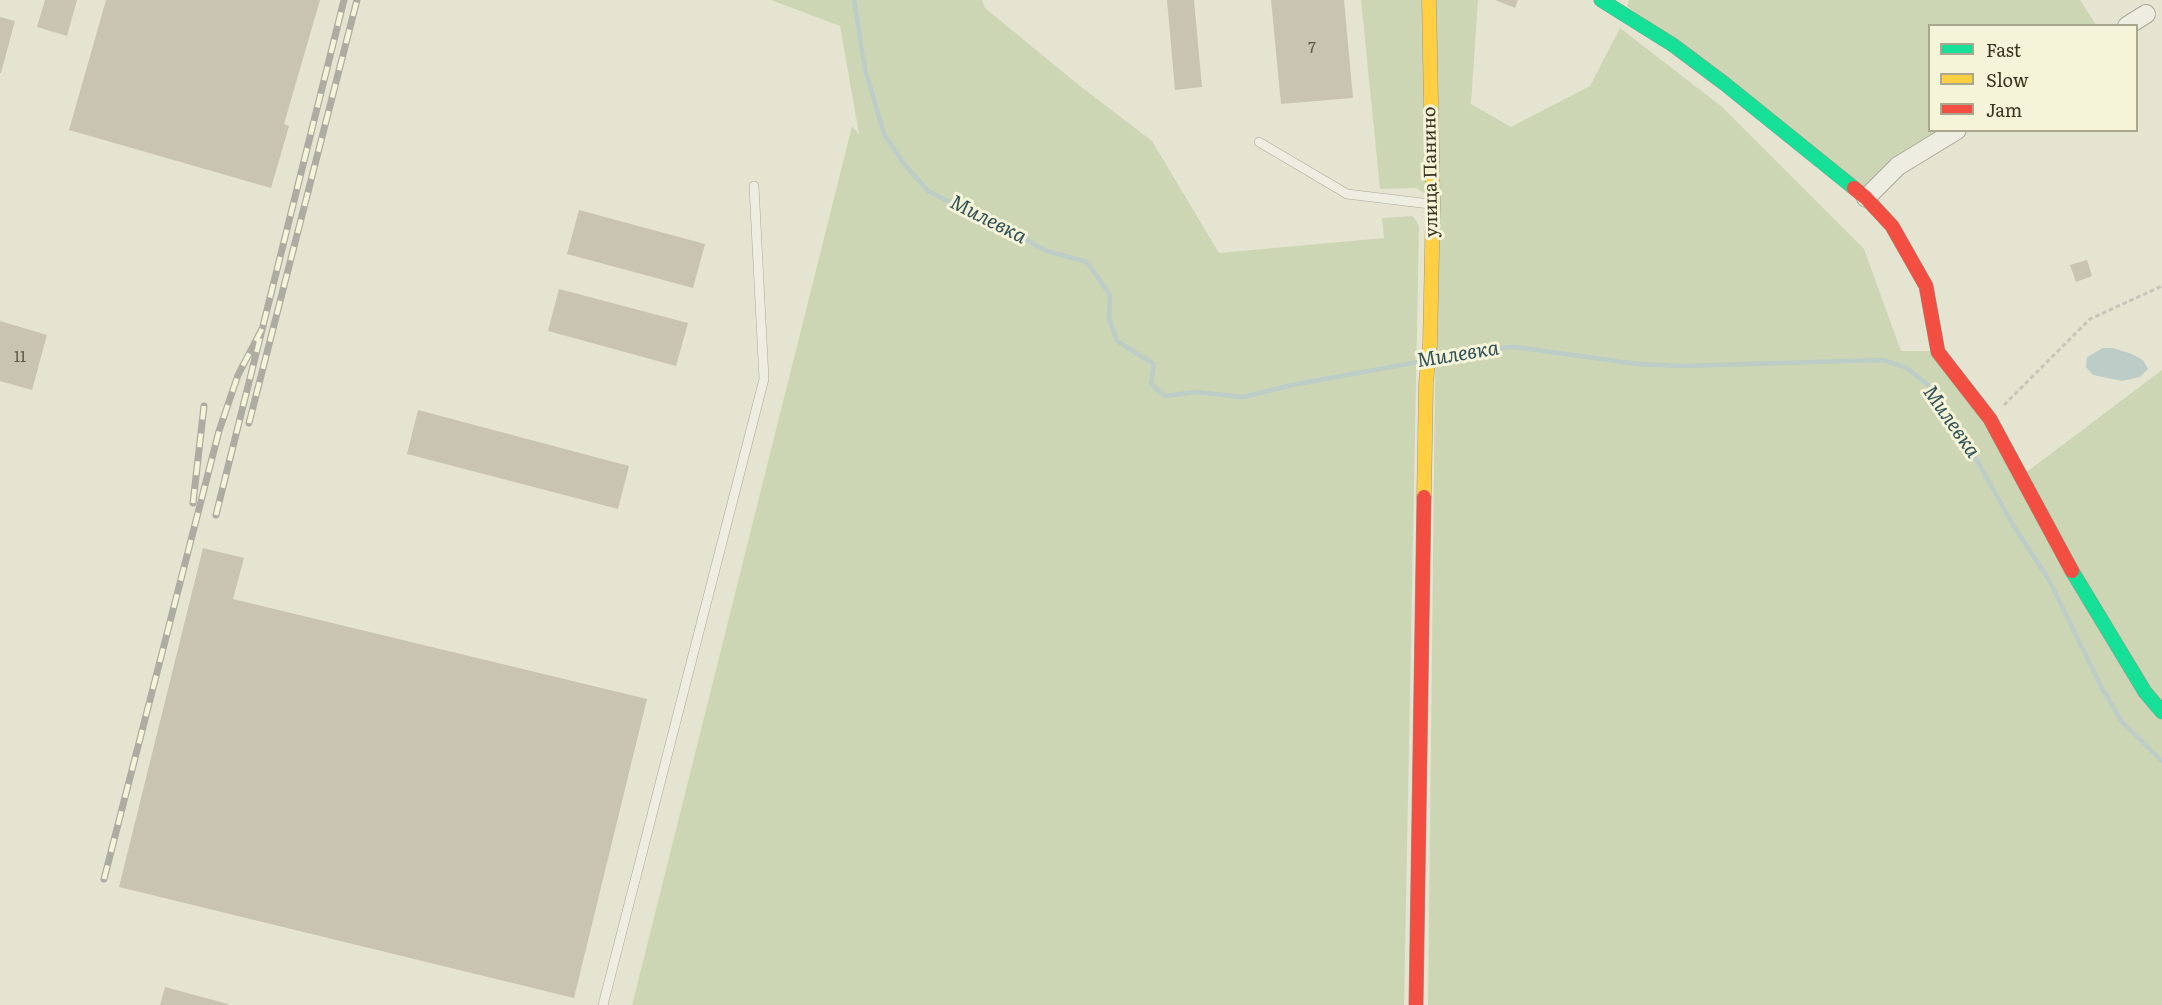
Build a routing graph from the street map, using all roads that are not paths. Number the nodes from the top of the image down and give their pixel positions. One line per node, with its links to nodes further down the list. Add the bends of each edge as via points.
1 (1429, 0): 9 (street, улица Панино)
2 (1600, 0): 8 (street, via 1682,51)
3 (2146, 14): 4 (street)
4 (2130, 24)
5 (1953, 132): 8 (street, via 1898,166)
6 (1259, 142): 9 (lane, via 1347,194)
7 (754, 186): 11 (lane, via 764,379)
8 (1866, 198): 10 (street, via 1892,226 1926,286 1938,352 1990,419 2086,597 2145,692)
9 (1433, 204): 12 (street, улица Панино, via 1426,383)
10 (2162, 712)
11 (603, 1005)
12 (1416, 1005)

